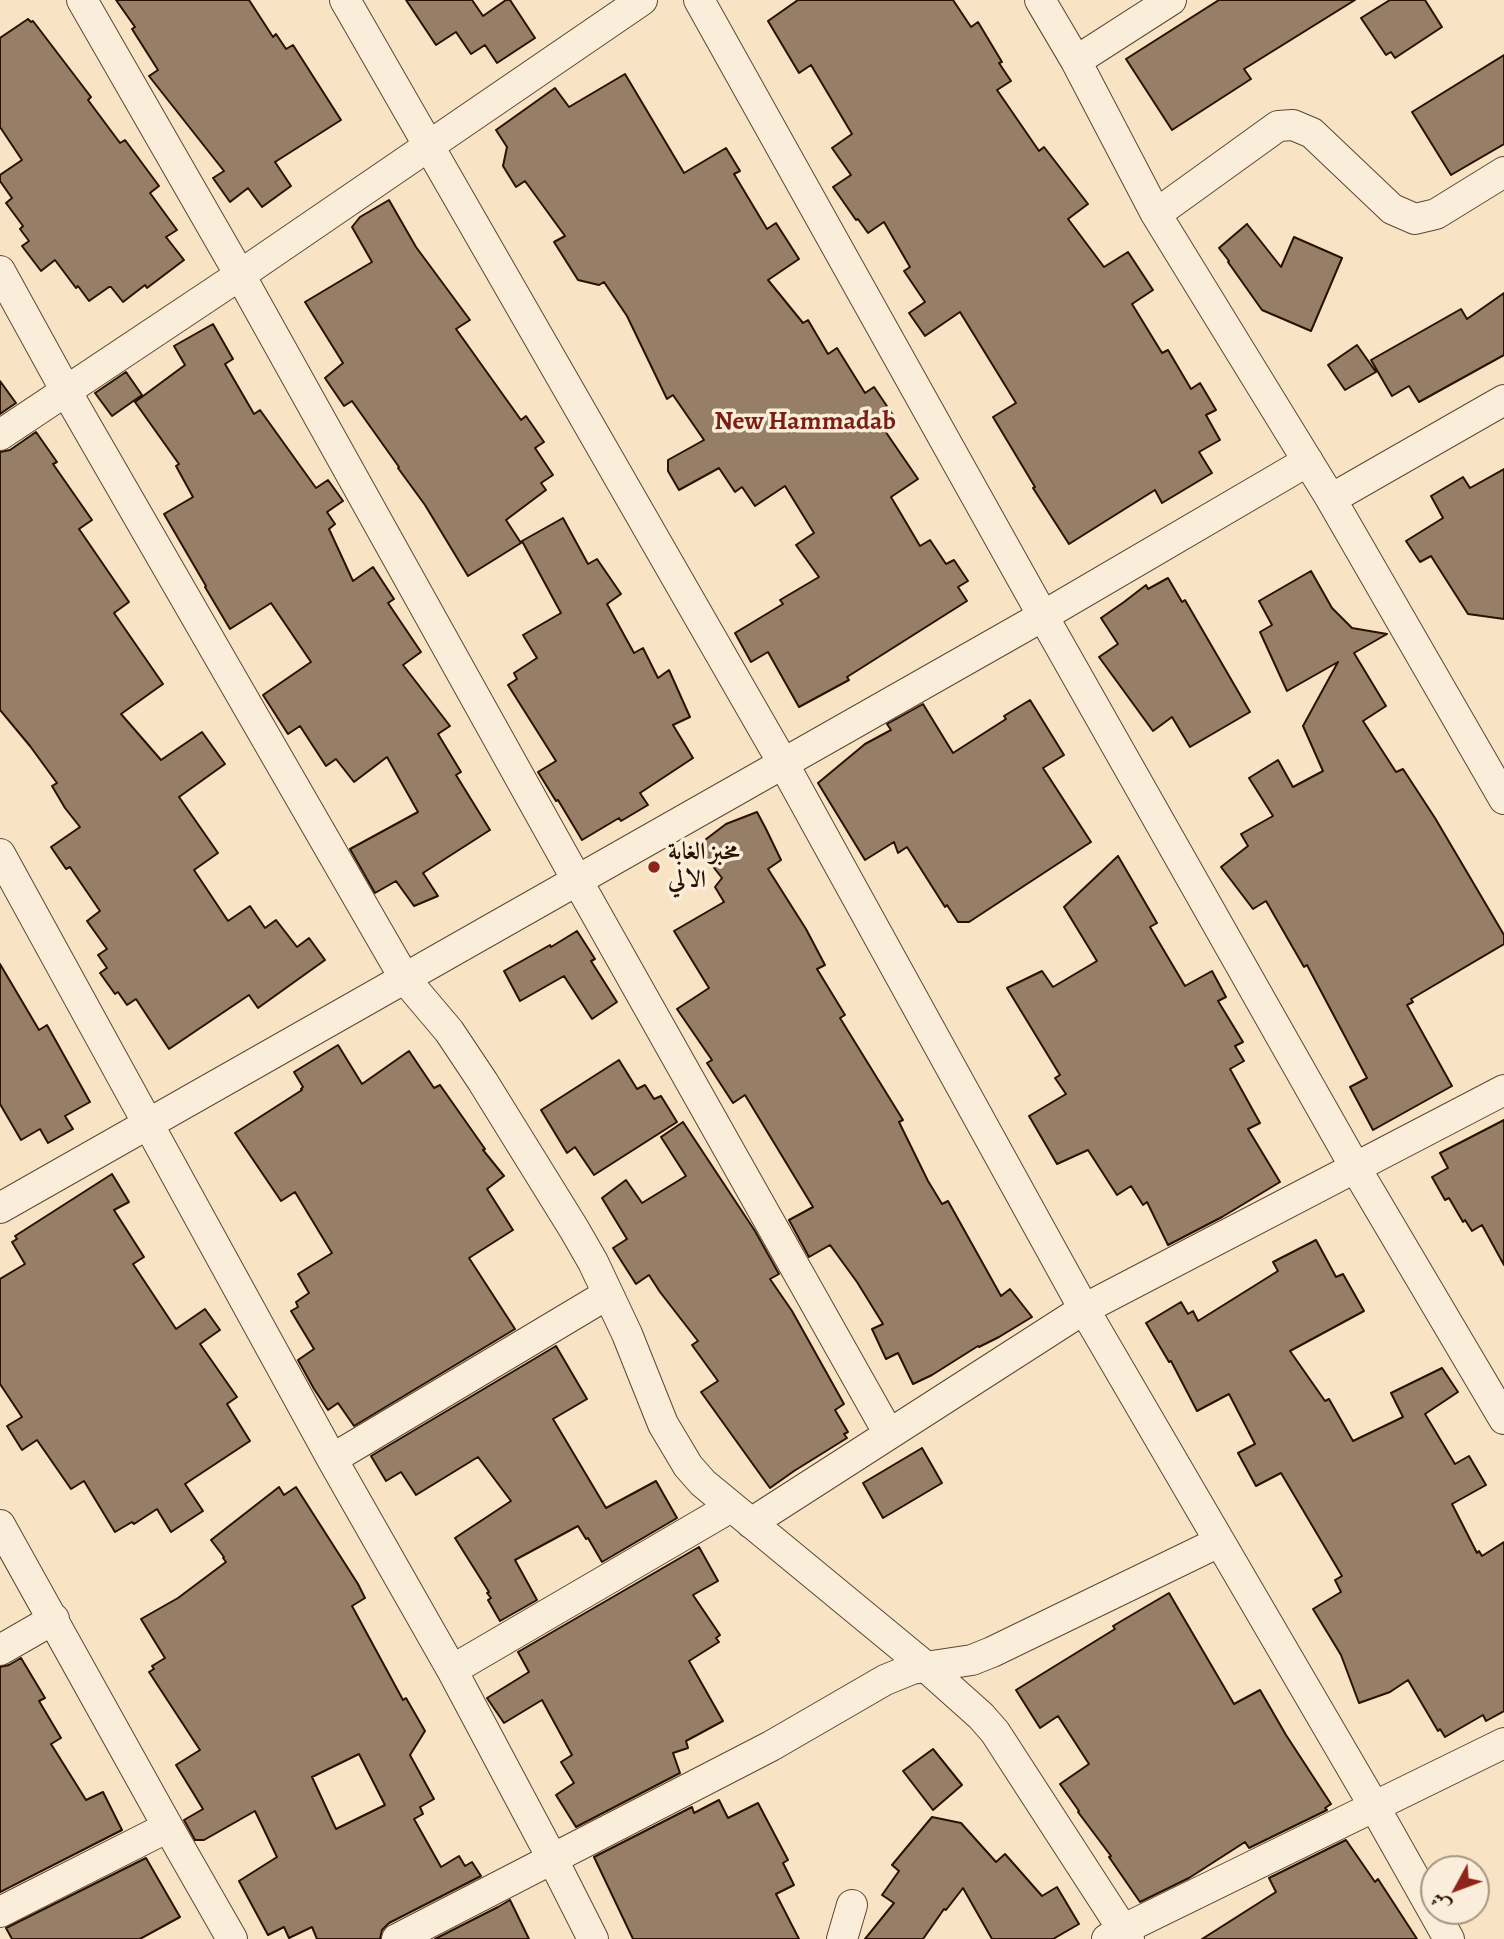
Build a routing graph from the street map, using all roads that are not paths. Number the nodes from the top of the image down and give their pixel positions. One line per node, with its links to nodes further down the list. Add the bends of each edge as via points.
1 (82, 0): 12 (street)
2 (345, 0): 8 (street)
3 (642, 0): 8 (street)
4 (699, 0): 18 (street)
5 (1041, 0): 7 (street)
6 (1171, 0): 7 (street)
7 (1076, 61): 10 (street)
8 (429, 146): 12 (street); 19 (street)
9 (1504, 172): 10 (street, via 1436,214 1415,219 1392,209 1312,133 1293,125 1278,126)
10 (1156, 214): 16 (street)
11 (0, 271): 13 (street)
12 (240, 275): 13 (street); 22 (street)
13 (66, 391): 15 (street); 23 (street)
14 (1504, 400): 17 (street)
15 (0, 435)
16 (1308, 461): 17 (street); 18 (street)
17 (1331, 499): 20 (street)
18 (1043, 616): 19 (street); 26 (street)
19 (783, 763): 22 (street); 29 (street)
20 (1504, 799)
21 (0, 853): 25 (street)
22 (577, 880): 23 (street); 31 (street)
23 (405, 979): 25 (street); 28 (street, via 449,1031 483,1082 574,1229)
24 (1504, 1090): 26 (street)
25 (149, 1123): 27 (street); 32 (street)
26 (1355, 1167): 29 (street); 30 (street)
27 (0, 1208)
28 (608, 1294): 32 (street); 33 (street, via 672,1441 688,1466)
29 (1084, 1309): 31 (street); 35 (street)
30 (1504, 1419)
31 (889, 1434): 33 (street)
32 (332, 1459): 39 (street)
33 (741, 1515): 38 (street); 39 (street)
34 (0, 1525): 36 (street)
35 (1220, 1542): 38 (street, via 992,1653); 41 (street)
36 (54, 1619): 37 (street); 42 (street)
37 (0, 1650)
38 (925, 1666): 43 (street, via 885,1680 771,1746); 46 (street, via 995,1732)
39 (452, 1670): 43 (street)
40 (1504, 1743): 41 (street)
41 (1374, 1806): 46 (street); 51 (street)
42 (168, 1827): 45 (street); 47 (street)
43 (553, 1860): 48 (street); 49 (street)
44 (852, 1905): 50 (street)
45 (0, 1912)
46 (1119, 1936)
47 (232, 1939)
48 (397, 1939)
49 (593, 1939)
50 (842, 1939)
51 (1449, 1939)

